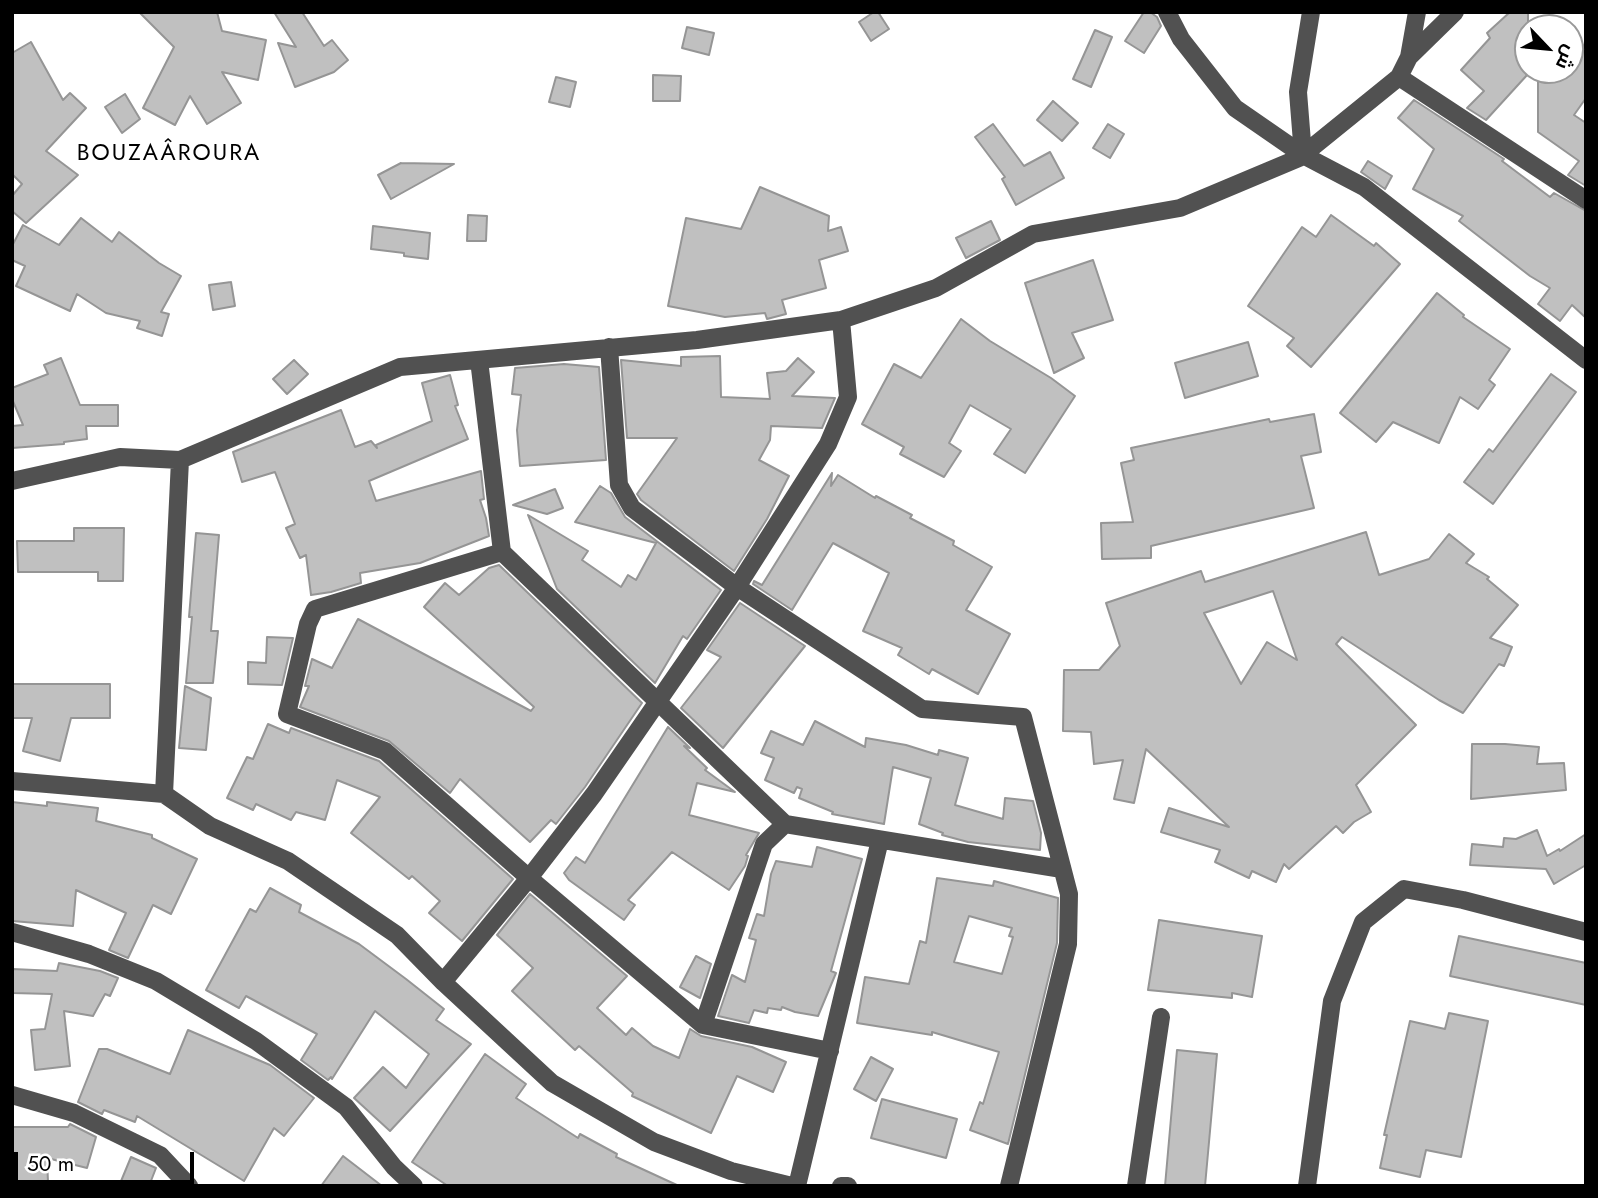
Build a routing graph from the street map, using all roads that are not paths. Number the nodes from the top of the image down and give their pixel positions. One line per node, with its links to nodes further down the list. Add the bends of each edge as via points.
1 (1167, 12): 7 (street, via 1181,39 1235,108)
2 (1311, 12): 7 (street, via 1298,92)
3 (1417, 12): 5 (street)
4 (1455, 12): 5 (street)
5 (1409, 57): 6 (street)
6 (1399, 77): 7 (street); 8 (street)
7 (1303, 155): 9 (street, via 1180,208 1033,234 936,288); 12 (street, via 1363,187)
8 (1586, 200)
9 (841, 320): 10 (street); 16 (street, via 848,397 828,444)
10 (609, 347): 11 (street); 16 (street, via 619,485 632,508)
11 (479, 360): 13 (street, via 400,366); 15 (street)
12 (1586, 360)
13 (180, 460): 14 (street, via 120,457); 19 (street)
14 (12, 481)
15 (502, 552): 17 (street); 23 (street, via 315,609 287,714 385,751)
16 (737, 587): 17 (street); 22 (street, via 922,709 1023,717)
17 (656, 700): 20 (street); 23 (street, via 594,794)
18 (12, 781): 19 (street)
19 (164, 794): 26 (street, via 210,825 288,860 397,935)
20 (785, 824): 21 (street); 28 (street, via 764,844)
21 (880, 840): 22 (street); 29 (street)
22 (1062, 869): 36 (street, via 1069,894 1068,944)
23 (529, 878): 26 (street); 28 (street)
24 (12, 932): 32 (street, via 89,954 156,981 256,1041 346,1107)
25 (1586, 932): 38 (street, via 1404,889 1363,922 1332,1001)
26 (443, 982): 33 (street, via 552,1083 654,1142 732,1171)
27 (1161, 1017): 37 (street)
28 (704, 1025): 29 (street)
29 (830, 1051): 33 (street)
30 (12, 1096): 31 (street, via 74,1113 160,1155)
31 (188, 1186)
32 (414, 1186)
33 (794, 1186)
34 (841, 1186): 35 (street)
35 (848, 1186)
36 (1009, 1186)
37 (1136, 1186)
38 (1307, 1186)

